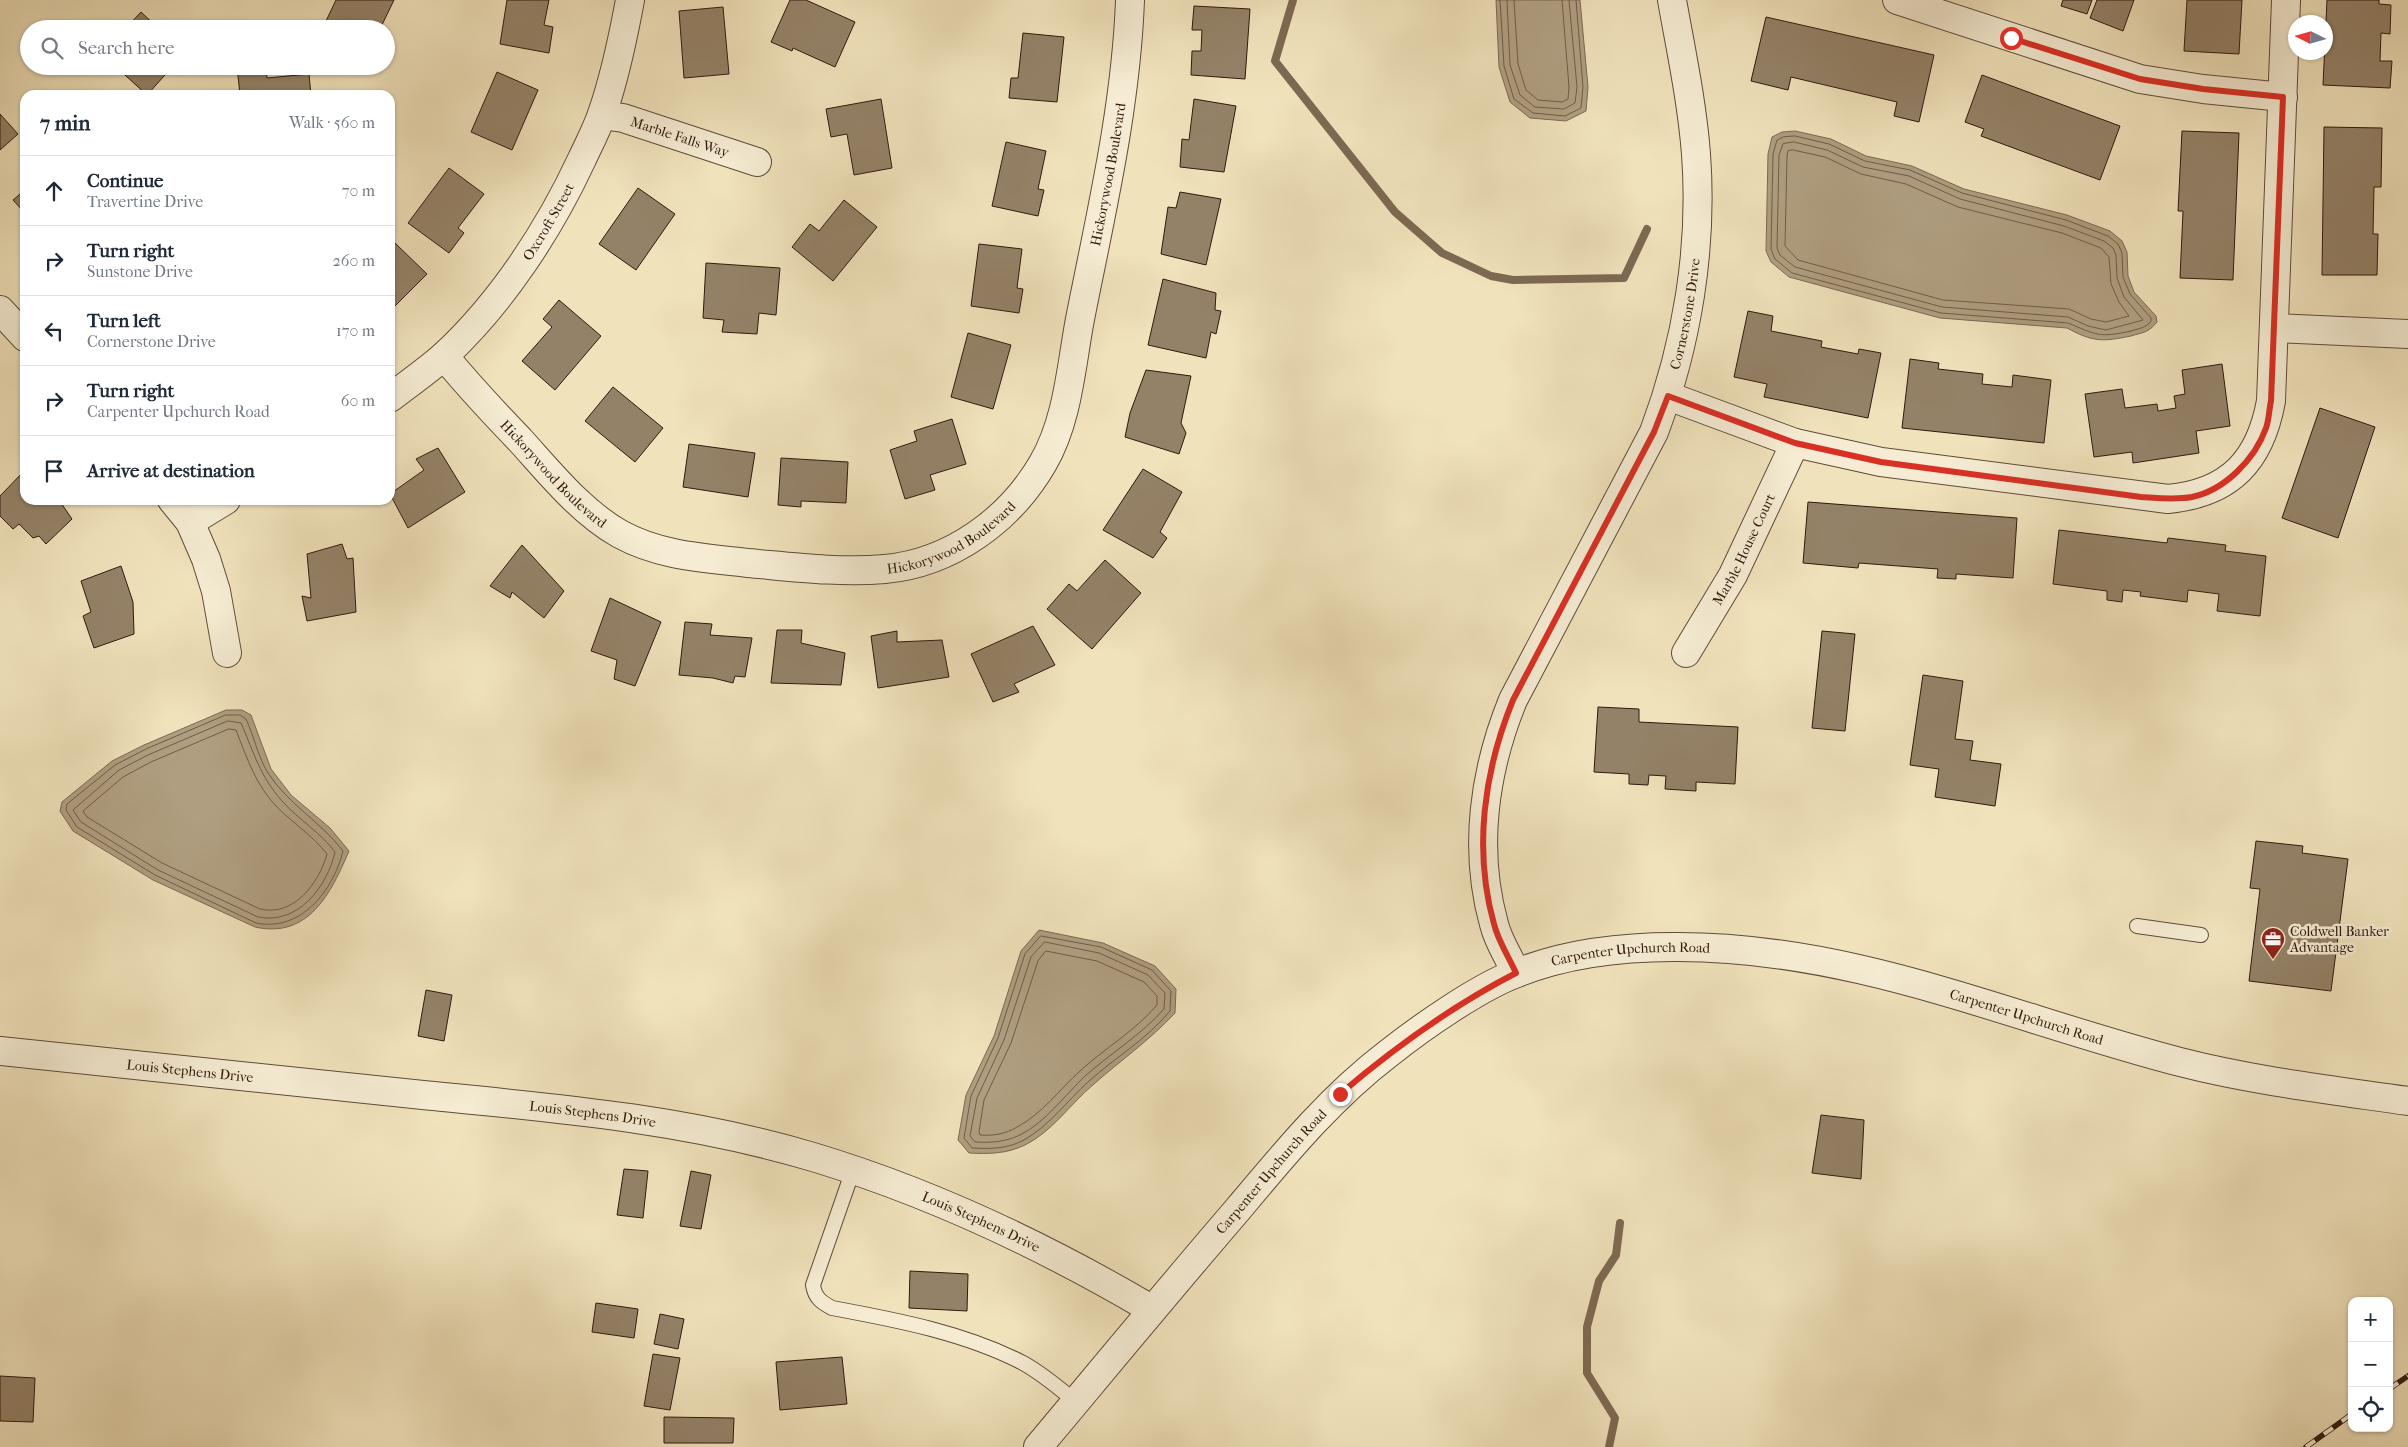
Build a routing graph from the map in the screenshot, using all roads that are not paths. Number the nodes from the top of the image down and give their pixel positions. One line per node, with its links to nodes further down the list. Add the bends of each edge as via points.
1 (630, 0): 7 (street, Oxcroft Street)
2 (1130, 0): 13 (street, Hickorywood Boulevard, via 1127,63 1119,122 1064,410 1044,462 1025,489 996,520 958,547 907,566 860,570 776,566 676,555 650,547 620,534 592,515 554,478)
3 (1672, 0): 15 (street, Cornerstone Drive, via 1691,109 1698,192 1693,276)
4 (1897, 0): 6 (street, via 2140,79)
5 (2286, 0): 6 (street)
6 (2283, 97): 10 (street)
7 (602, 115): 8 (street, Marble Falls Way, via 624,118); 13 (street, Oxcroft Street, via 570,184 536,242 477,321)
8 (757, 162)
9 (0, 310): 11 (street)
10 (2275, 328): 12 (street); 16 (street, via 2271,401 2266,428 2253,453 2235,475 2193,497 2141,497 1891,464)
11 (20, 332)
12 (2408, 334)
13 (444, 356): 14 (street, Oxcroft Street)
14 (395, 394)
15 (1668, 396): 16 (street); 24 (street, Cornerstone Drive, via 1645,450 1513,700 1492,760 1483,844 1487,888 1494,926)
16 (1795, 443): 21 (street, Marble House Court, via 1733,575)
17 (176, 505): 19 (street)
18 (218, 505): 19 (street)
19 (190, 522): 20 (street, via 216,591)
20 (228, 653)
21 (1686, 653)
22 (2137, 926): 23 (lane)
23 (2201, 935)
24 (1516, 973): 26 (street, Carpenter Upchurch Road, via 1577,955 1642,947 1708,947 1812,958 1990,1004 2180,1062 2265,1080); 28 (street, Carpenter Upchurch Road, via 1482,990 1388,1053 1340,1094)
25 (0, 1051): 27 (street, Louis Stephens Drive, via 617,1116 697,1128)
26 (2408, 1101)
27 (852, 1170): 28 (street, Louis Stephens Drive, via 999,1227 1049,1251); 29 (lane, via 813,1285 814,1294 821,1302 832,1308 927,1328 988,1347 1044,1376)
28 (1151, 1310): 29 (street, Carpenter Upchurch Road)
29 (1076, 1402): 30 (street, Carpenter Upchurch Road)
30 (1038, 1447)

